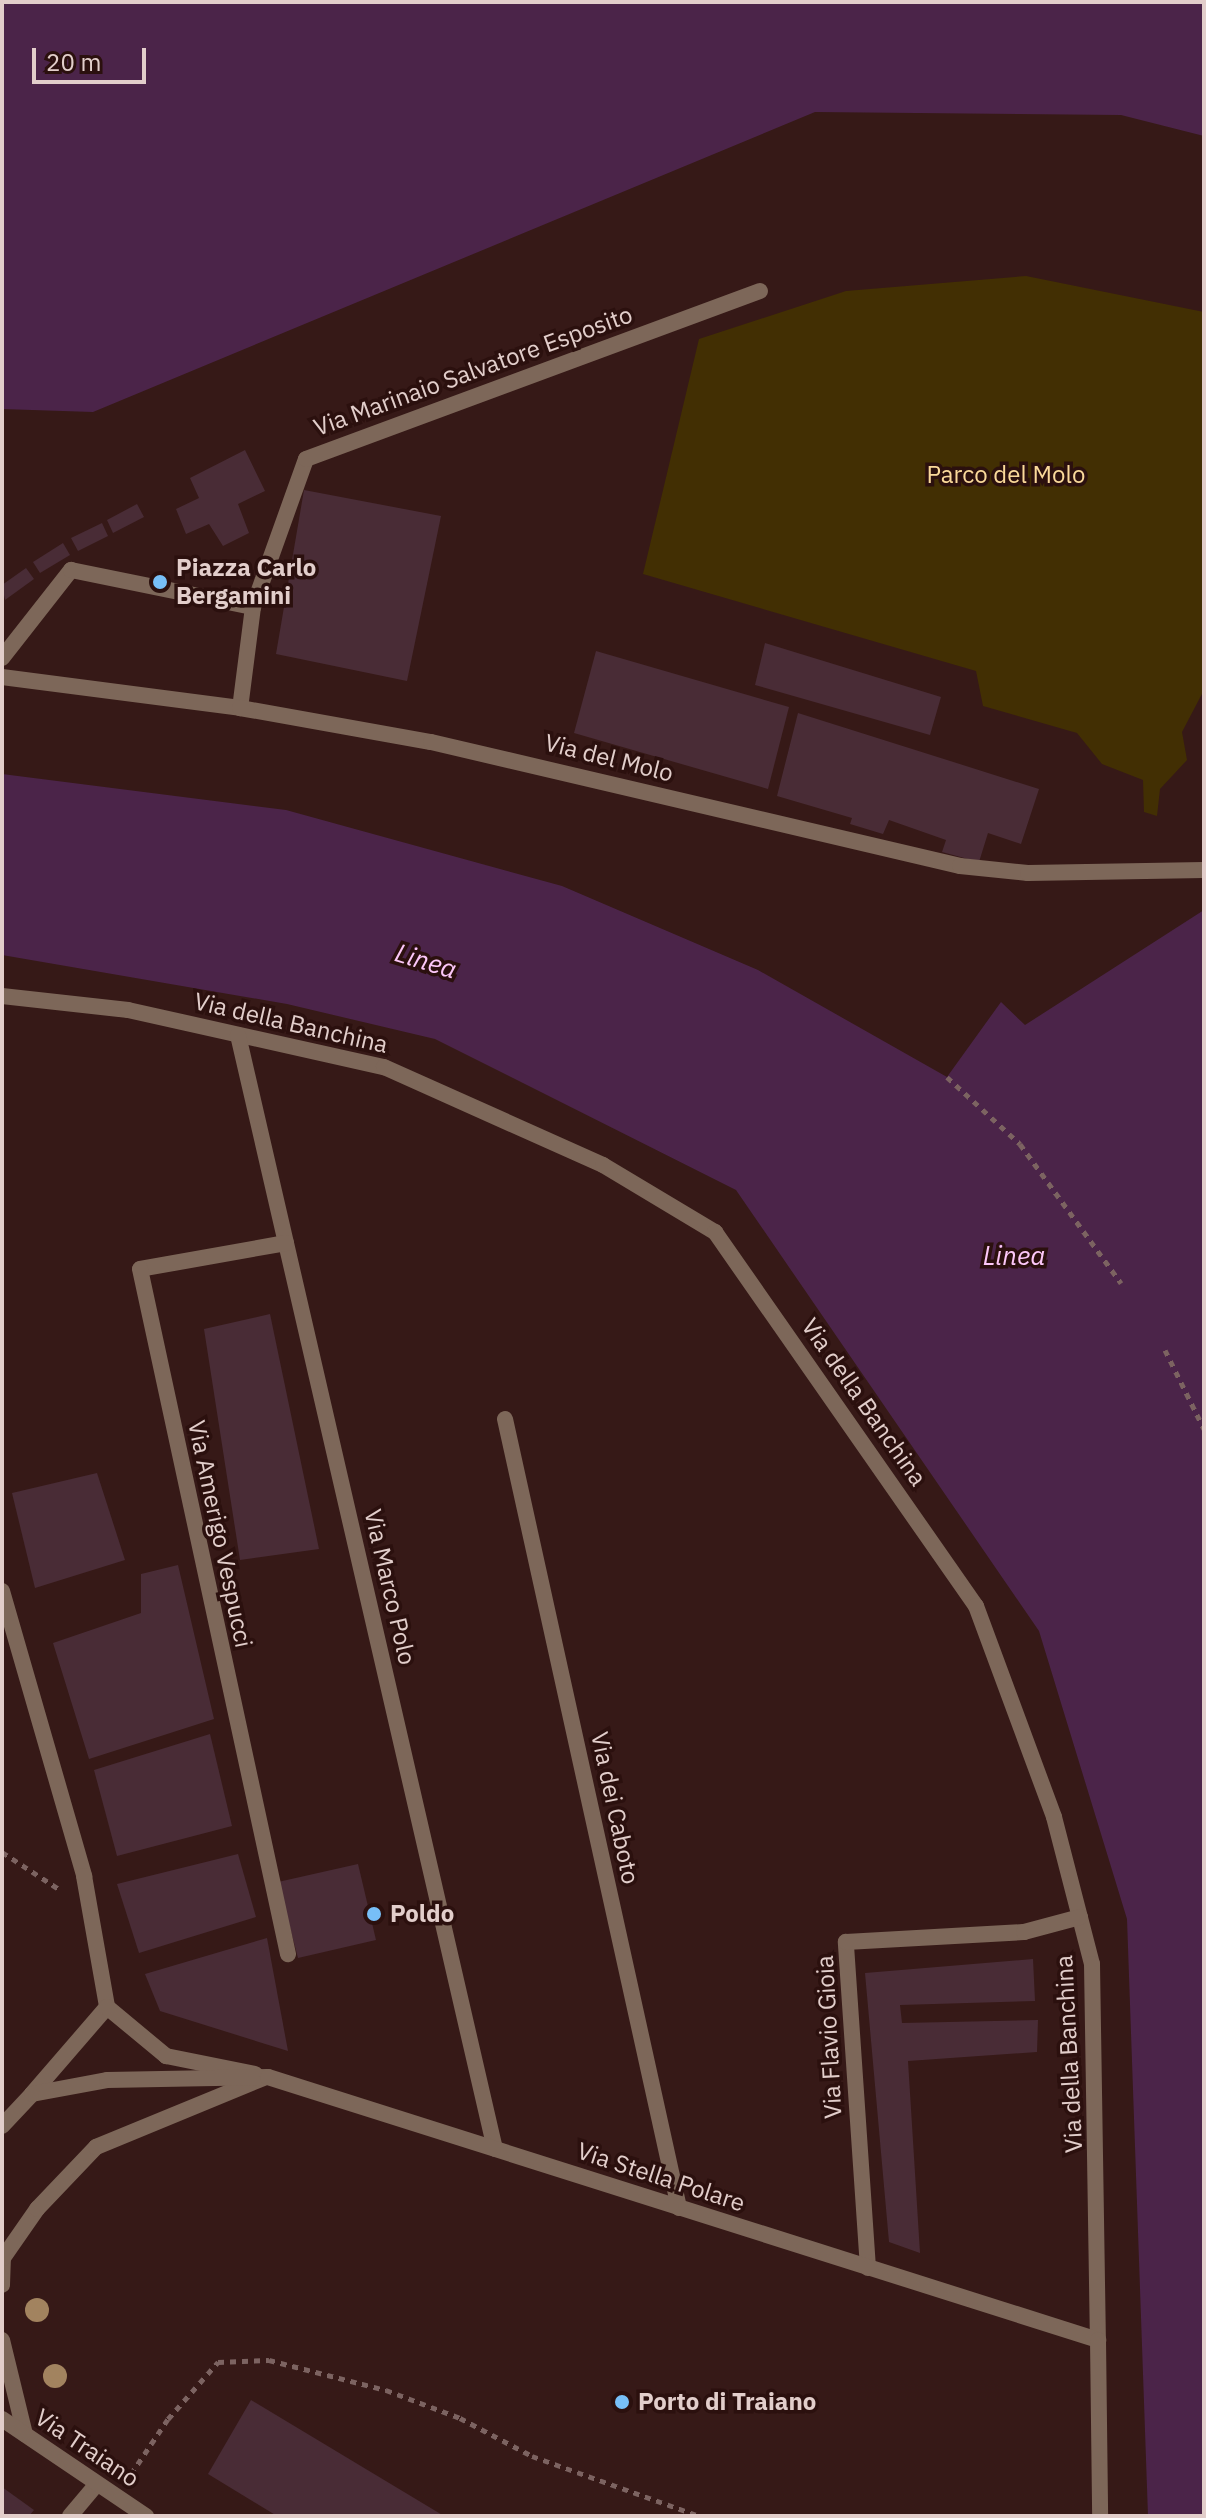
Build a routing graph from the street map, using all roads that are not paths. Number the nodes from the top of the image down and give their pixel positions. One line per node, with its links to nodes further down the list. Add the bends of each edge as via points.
1 (760, 291): 2 (street, Via Marinaio Salvatore Esposito, via 306,459)
2 (253, 607): 3 (street, via 71,570); 5 (street)
3 (2, 658)
4 (2, 677): 5 (street, Via del Molo)
5 (240, 708): 6 (street, Via del Molo, via 478,752 960,866 1036,873)
6 (1204, 870)
7 (2, 996): 8 (street, Via della Banchina, via 128,1010)
8 (238, 1035): 9 (street, Via Marco Polo); 12 (street, Via della Banchina, via 384,1067 603,1165 715,1232 976,1606 1054,1817)
9 (286, 1243): 13 (street, Via Amerigo Vespucci, via 140,1269); 18 (street, Via Marco Polo)
10 (505, 1419): 19 (street, Via dei Caboto)
11 (2, 1591): 14 (street, via 90,1910)
12 (1080, 1917): 20 (street, Via Flavio Gioia, via 1024,1932 846,1942); 23 (street, Via della Banchina, via 1092,1964)
13 (288, 1954)
14 (107, 2007): 15 (street, via 166,2056); 16 (street)
15 (268, 2077): 16 (street, Via Stella Polare, via 107,2080); 18 (street, Via Stella Polare); 21 (street, via 96,2147 37,2209 3,2258)
16 (32, 2094): 17 (street)
17 (2, 2126)
18 (495, 2149): 19 (street, Via Stella Polare)
19 (679, 2208): 20 (street, Via Stella Polare)
20 (868, 2268): 23 (street, Via Stella Polare)
21 (2, 2285)
22 (2, 2340): 25 (street)
23 (1098, 2340): 29 (street)
24 (2, 2419): 25 (street, Via Traiano)
25 (25, 2434): 26 (street, Via Traiano)
26 (95, 2486): 27 (street); 28 (street, Via Traiano)
27 (70, 2516)
28 (146, 2516)
29 (1100, 2516)

